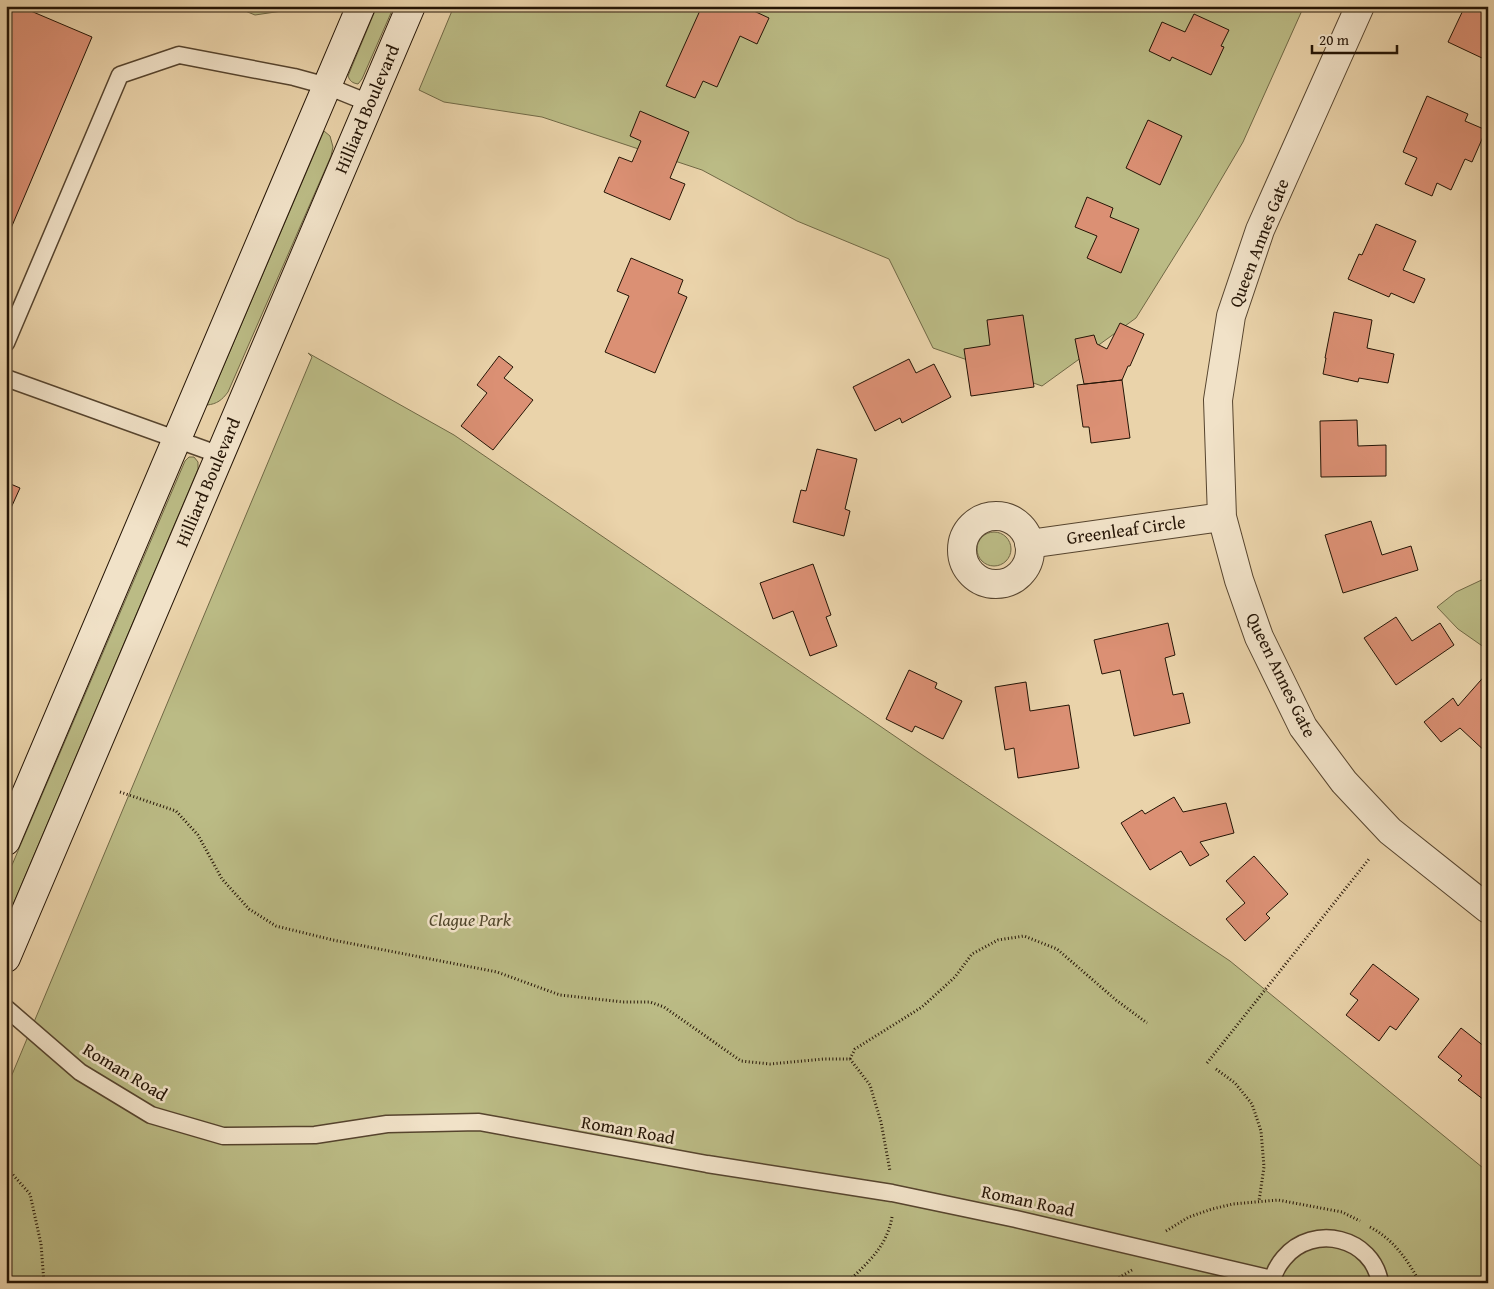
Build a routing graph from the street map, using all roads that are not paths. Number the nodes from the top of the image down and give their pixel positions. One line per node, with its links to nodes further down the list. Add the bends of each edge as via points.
1 (361, 6): 4 (main road)
2 (410, 6): 5 (main road, Hilliard Boulevard)
3 (1360, 6): 10 (main road, Queen Annes Gate, via 1260,230 1231,316 1218,400)
4 (327, 86): 5 (lane); 6 (lane, via 179,55 120,75); 8 (main road)
5 (369, 103): 9 (main road, Hilliard Boulevard)
6 (6, 342)
7 (6, 378): 8 (lane)
8 (177, 439): 9 (lane); 12 (main road)
9 (220, 455): 14 (main road, Hilliard Boulevard)
10 (1222, 517): 11 (main road, Greenleaf Circle); 13 (main road, Queen Annes Gate, via 1259,637 1303,727 1344,782 1390,832)
11 (1030, 544)
12 (6, 840)
13 (1488, 909)
14 (6, 958)
15 (6, 1008): 16 (lane, Roman Road, via 80,1072 151,1115 223,1136 315,1135 387,1124 479,1122 707,1164 892,1193 1016,1218)
16 (1272, 1281): 17 (lane, Roman Road, via 1279,1264 1289,1252 1317,1238 1333,1238 1362,1250 1373,1262)
17 (1380, 1283)

